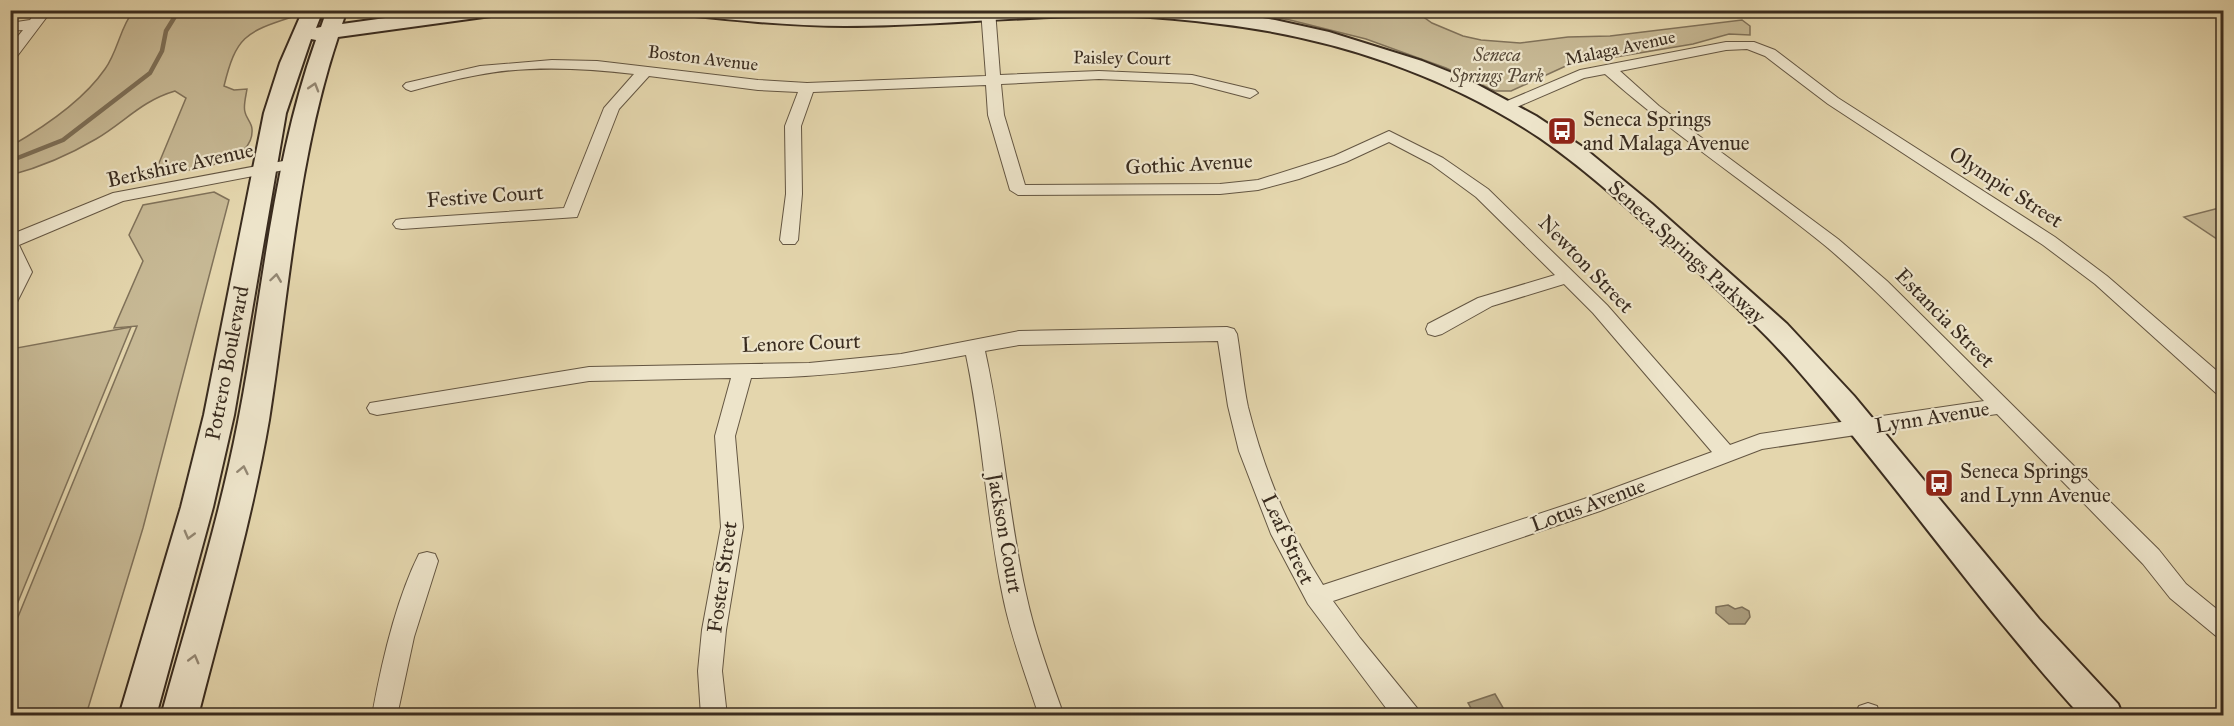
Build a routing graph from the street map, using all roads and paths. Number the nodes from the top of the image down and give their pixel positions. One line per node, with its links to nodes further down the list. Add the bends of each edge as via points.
1 (45, 10): 9 (street)
2 (388, 10): 8 (street)
3 (491, 10): 8 (street)
4 (696, 10): 6 (street, Seneca Springs Parkway, via 848,20)
5 (1128, 10): 6 (street, Seneca Springs Parkway); 7 (street, Seneca Springs Parkway)
6 (988, 13): 15 (street)
7 (1206, 13): 19 (street, Seneca Springs Parkway, via 1335,38 1441,75)
8 (321, 21): 21 (street, Potrero Boulevard, one-way to 8); 22 (street, Potrero Boulevard, via 291,63 275,113)
9 (33, 24): 10 (street); 12 (street)
10 (10, 27)
11 (1749, 45): 13 (street, Malaga Avenue); 32 (street, Olympic Street, via 1770,52 1833,101 2049,241 2101,280)
12 (10, 56)
13 (1608, 68): 19 (street, Malaga Avenue, via 1555,83); 33 (street, Estancia Street, via 1654,109 1832,243 1881,285)
14 (645, 70): 16 (street, Boston Avenue, via 597,65 514,66 457,74); 17 (street, Boston Avenue); 23 (street, Festive Court, via 612,108 571,213)
15 (992, 80): 17 (street, Boston Avenue); 18 (street, Paisley Court, via 1158,76 1192,79); 20 (street, Gothic Avenue, via 996,115 1017,190 1220,189 1258,184 1312,169)
16 (411, 86)
17 (807, 88): 24 (street, via 793,126 794,194)
18 (1250, 93)
19 (1505, 107): 35 (street, Seneca Springs Parkway, via 1582,160 1701,260 1803,358)
20 (1389, 136): 26 (street, Newton Street, via 1437,161 1482,193)
21 (294, 164): 22 (street, Berkshire Avenue); 41 (street, Potrero Boulevard, one-way to 21, via 233,516 252,426)
22 (264, 170): 25 (street, Berkshire Avenue, via 119,197); 40 (street, Potrero Boulevard, one-way to 40, via 219,415)
23 (402, 224)
24 (789, 240)
25 (10, 243): 27 (street, via 23,272)
26 (1568, 277): 28 (street, via 1485,302); 36 (street, Newton Street)
27 (10, 298)
28 (1435, 329)
29 (1227, 334): 30 (street, Lenore Court, via 1047,336); 38 (street, Leaf Street, via 1238,407 1258,472 1283,539)
30 (974, 347): 31 (street, Lenore Court, via 858,366); 44 (street, Jackson Court, via 1012,582)
31 (743, 370): 34 (street, Lenore Court, via 590,374); 43 (street, Foster Street, via 725,436 732,527 710,671)
32 (2223, 389)
33 (2002, 406): 35 (street, Lynn Avenue); 39 (street, Estancia Street, via 2151,557 2178,591)
34 (377, 408)
35 (1863, 428): 36 (street, Lotus Avenue, via 1760,442); 46 (street, Seneca Springs Parkway, via 2035,638)
36 (1725, 453): 38 (street, Lotus Avenue, via 1593,505)
37 (427, 561): 42 (street, via 391,672)
38 (1316, 597): 45 (street, Leaf Street, via 1360,660)
39 (2223, 629)
40 (137, 716)
41 (179, 716)
42 (384, 716)
43 (714, 716)
44 (1052, 716)
45 (1408, 716)
46 (2105, 716)

